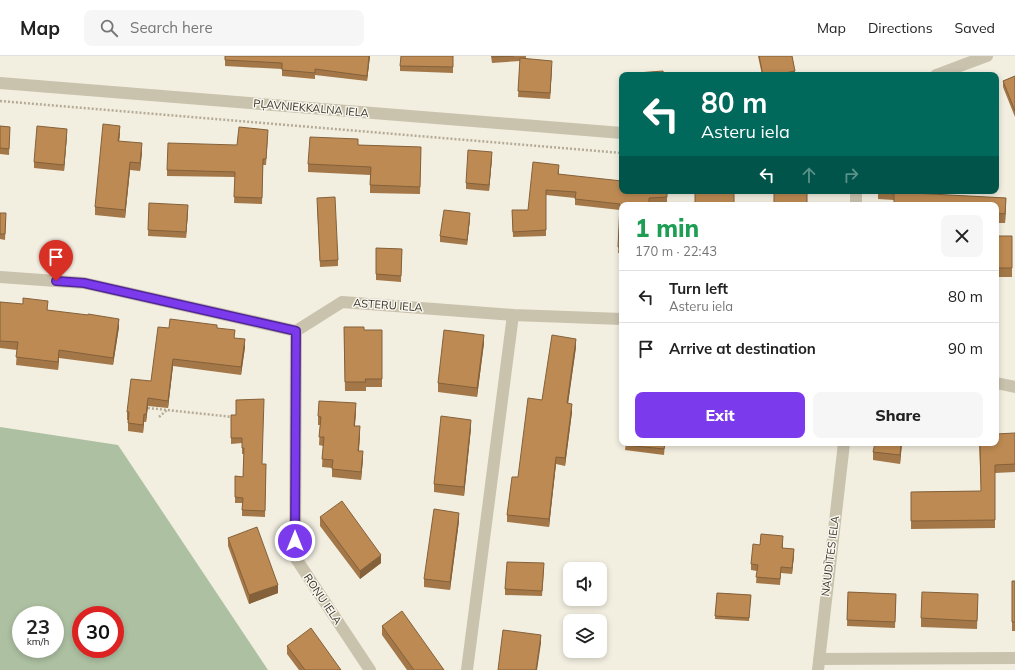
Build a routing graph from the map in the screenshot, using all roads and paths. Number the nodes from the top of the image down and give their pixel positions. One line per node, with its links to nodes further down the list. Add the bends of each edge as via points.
1 (987, 56): 2 (street)
2 (944, 72)
3 (0, 84): 5 (street, PĻAVNIEKKALNA IELA)
4 (0, 101): 6 (path)
5 (619, 133)
6 (619, 153)
7 (0, 277): 10 (street, via 84,283)
8 (513, 315): 9 (street, ASTERU IELA); 10 (street, ASTERU IELA, via 342,302); 21 (street)
9 (619, 319)
10 (296, 331): 20 (street, ROŅU IELA, via 295,557)
11 (999, 384): 12 (street)
12 (1015, 387)
13 (148, 408): 14 (path)
14 (167, 410): 15 (path); 16 (path)
15 (159, 417)
16 (236, 417)
17 (844, 446): 19 (street, NAUDĪTES IELA)
18 (1015, 658): 19 (street)
19 (818, 664)
20 (370, 670)
21 (467, 670)

